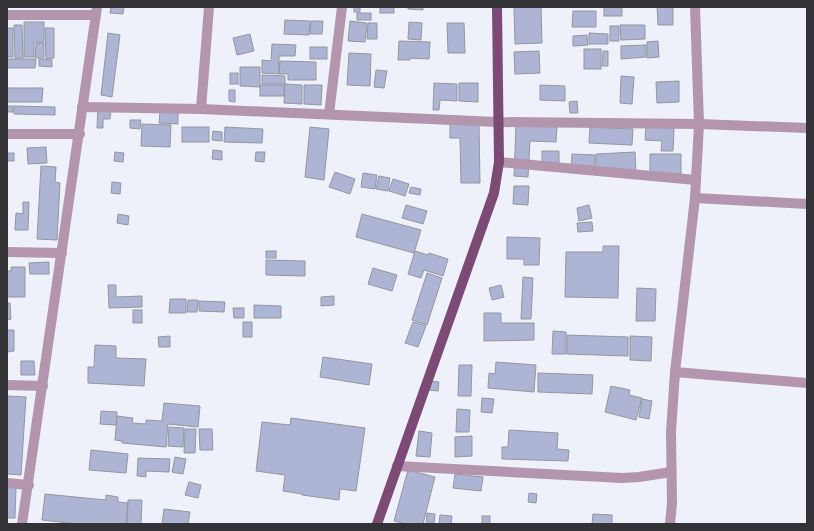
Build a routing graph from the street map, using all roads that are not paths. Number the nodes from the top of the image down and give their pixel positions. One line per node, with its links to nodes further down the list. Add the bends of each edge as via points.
1 (209, 7): 8 (street)
2 (342, 7): 9 (street)
3 (497, 7): 10 (main road)
4 (696, 7): 11 (street)
5 (97, 11): 6 (street); 7 (street)
6 (7, 15)
7 (82, 107): 8 (street); 14 (street)
8 (201, 109): 9 (street)
9 (329, 114): 10 (street)
10 (497, 122): 11 (street); 15 (main road)
11 (699, 124): 12 (street); 16 (street)
12 (807, 128)
13 (7, 134): 14 (street)
14 (80, 134): 20 (street)
15 (499, 162): 16 (street); 25 (main road, via 490,204)
16 (696, 180): 17 (street)
17 (695, 198): 18 (street); 21 (street)
18 (807, 204)
19 (7, 252): 20 (street)
20 (62, 253): 24 (street)
21 (676, 372): 22 (street); 26 (street)
22 (807, 383)
23 (7, 385): 24 (street)
24 (43, 386): 28 (street)
25 (397, 466): 26 (street, via 622,478 639,478); 30 (main road)
26 (671, 472): 31 (street)
27 (7, 483): 28 (street)
28 (29, 485): 29 (street)
29 (22, 524)
30 (377, 524)
31 (670, 524)

